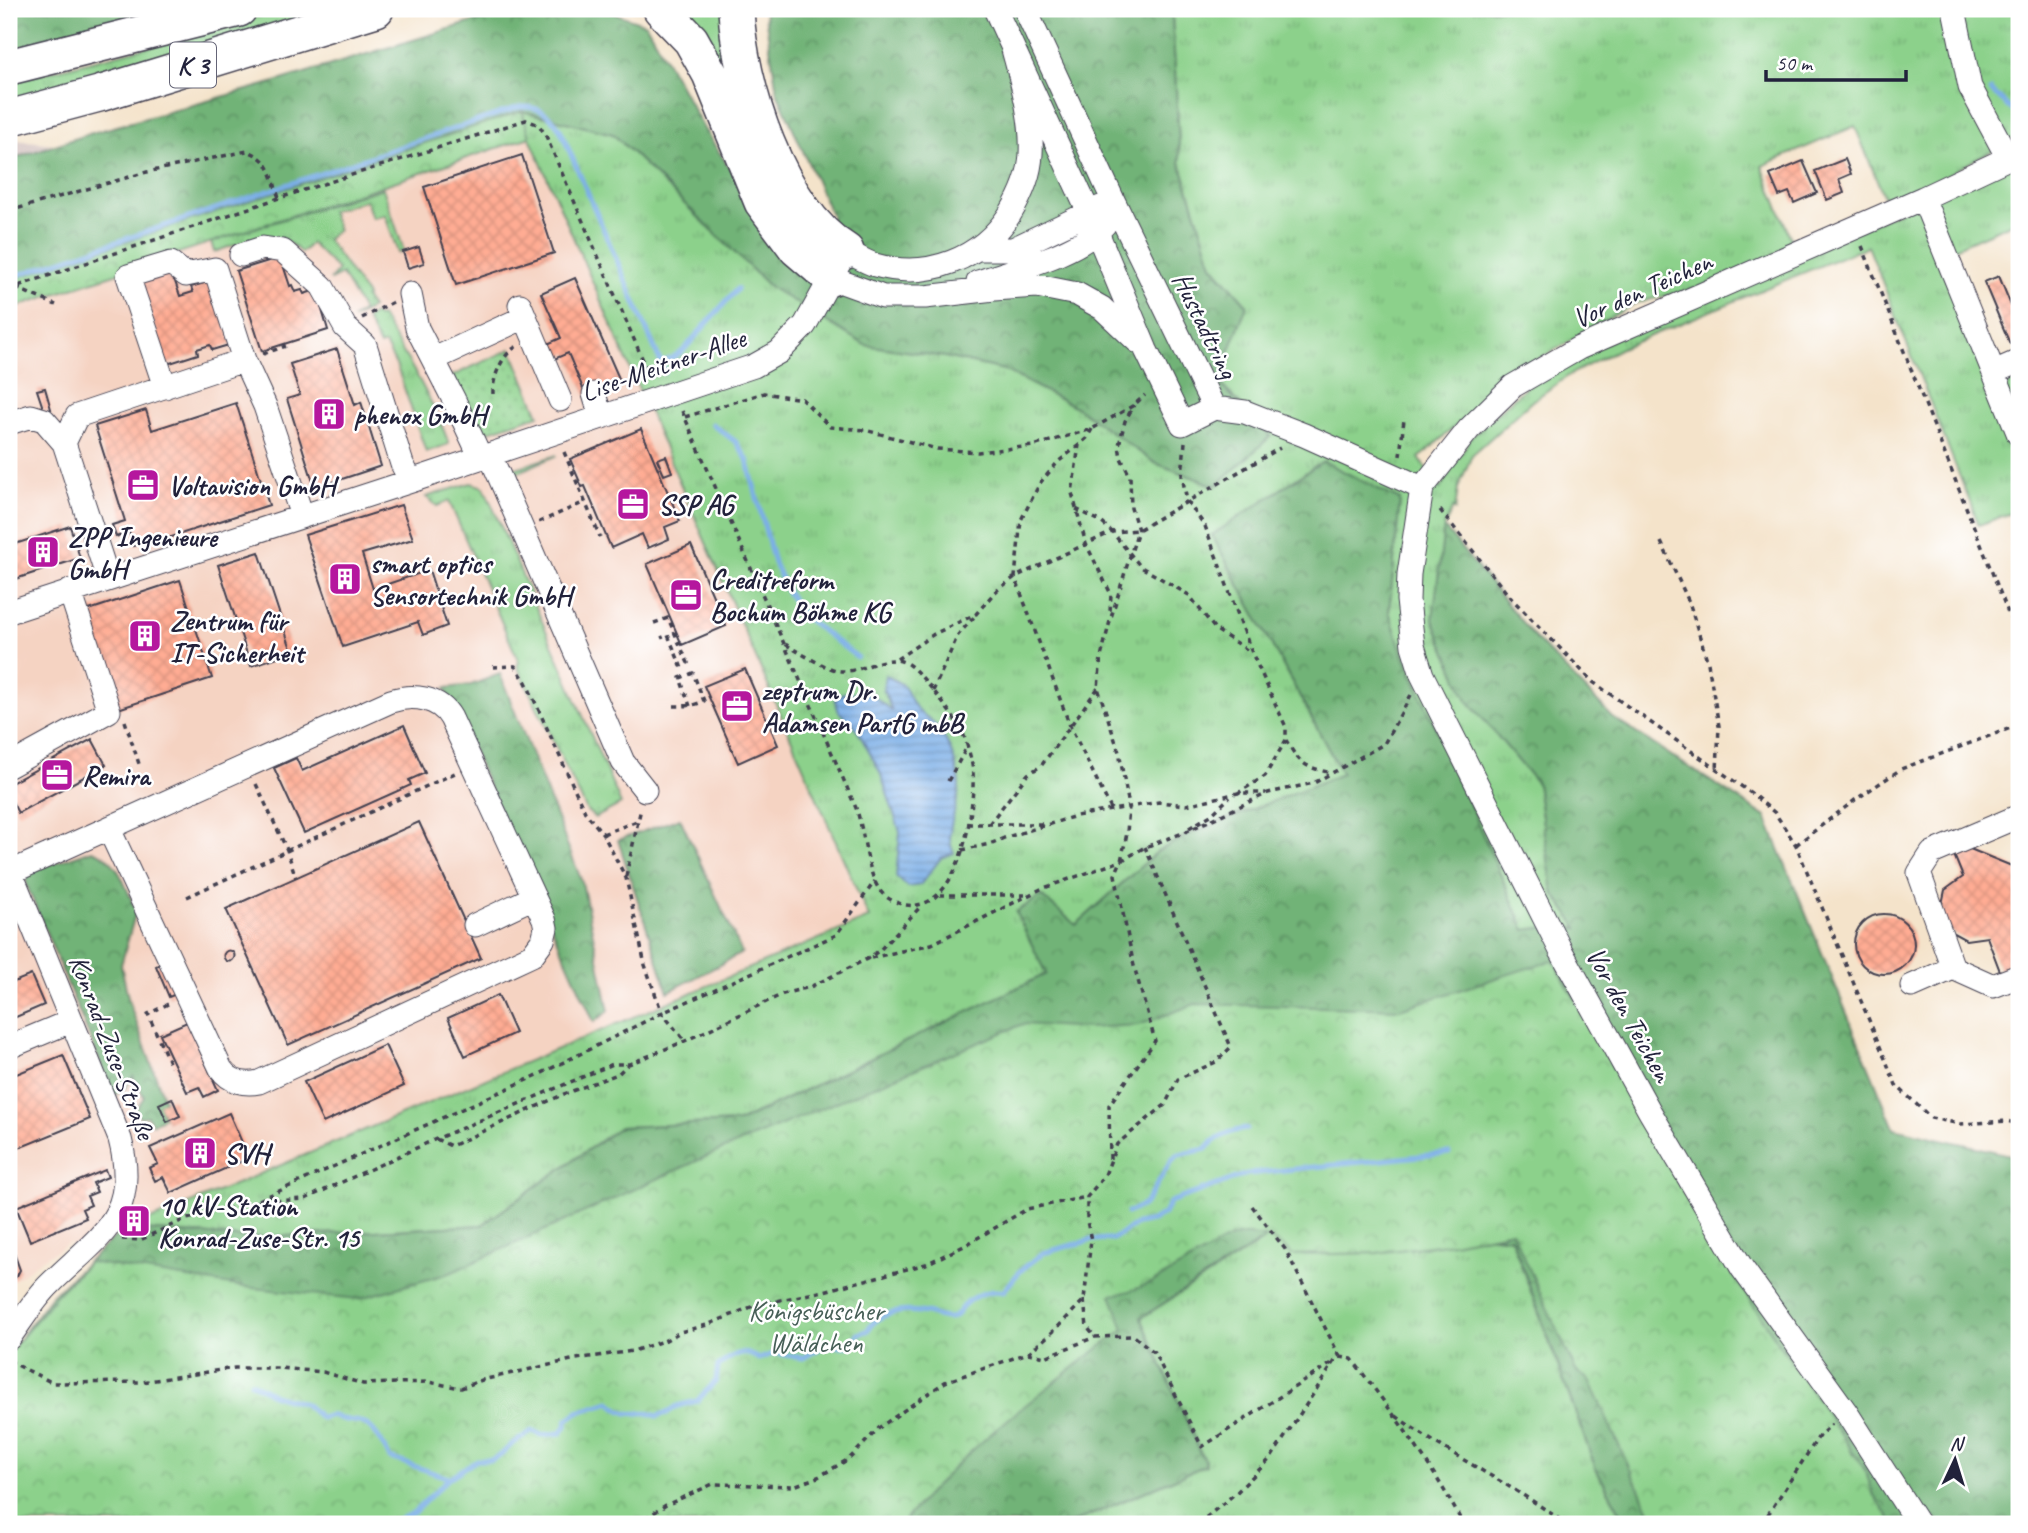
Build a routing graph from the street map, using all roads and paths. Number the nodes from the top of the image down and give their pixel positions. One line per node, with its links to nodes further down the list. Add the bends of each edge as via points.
1 (239, 9): 9 (highway, K 3)
2 (376, 9): 10 (highway, K 3)
3 (661, 9): 20 (highway, via 691,40 710,74 762,202 797,249)
4 (736, 9): 20 (highway, via 744,73 771,153 799,204 829,241)
5 (995, 9): 8 (street)
6 (1025, 9): 14 (street, Hustadtring)
7 (1954, 9): 11 (street, via 1970,87)
8 (1013, 49): 16 (street); 18 (street, via 1027,106 1031,155 1023,193 1004,223)
9 (9, 67)
10 (9, 118)
11 (2014, 155): 13 (street, Vor den Teichen)
12 (279, 198): 15 (path, via 268,165 247,151 147,172); 21 (path); 36 (path, via 526,120 539,125 649,371)
13 (1923, 198): 31 (street); 54 (street, Vor den Teichen, via 1579,348 1513,386 1469,429)
14 (1113, 200): 16 (street); 39 (street, Hustadtring)
15 (9, 211)
16 (1092, 224): 18 (street, via 1013,249); 23 (street, via 1035,262); 27 (street)
17 (1863, 248): 75 (path)
18 (979, 249): 20 (street, via 959,261 905,270)
19 (241, 255): 25 (street, via 263,248 283,251 322,285)
20 (839, 265): 23 (street, via 883,297); 36 (street, Lise-Meitner-Allee, via 805,325 779,352 754,366)
21 (11, 288): 24 (path)
22 (410, 295): 25 (path); 28 (street, via 416,328)
23 (925, 297): 27 (street, via 1037,286 1077,294 1102,308)
24 (56, 305)
25 (345, 327): 53 (street, via 365,345)
26 (534, 339): 28 (street, via 522,311); 34 (path, via 511,349 494,376); 37 (street)
27 (1146, 350): 32 (street)
28 (433, 359): 51 (street)
29 (244, 360): 33 (street); 33 (street, via 215,269 186,275 171,263 128,276); 58 (street, via 265,406)
30 (2019, 361): 31 (street)
31 (1994, 372): 48 (street)
32 (1164, 386): 38 (path); 43 (street)
33 (165, 387): 49 (street, via 77,416)
34 (493, 394)
35 (594, 394): 40 (street)
36 (666, 396): 40 (street, Lise-Meitner-Allee); 41 (path)
37 (560, 400)
38 (1134, 405): 45 (path); 61 (path, via 1119,445 1130,477 1131,508)
39 (1214, 408): 43 (street, Hustadtring); 47 (street, via 1245,412)
40 (601, 417): 46 (street, Lise-Meitner-Allee)
41 (685, 417): 45 (path, via 764,393 802,399 830,427 864,430 937,449 978,452 1034,446); 76 (path)
42 (1404, 419): 52 (path)
43 (1184, 422): 55 (path, via 1182,476)
44 (9, 423): 49 (street, via 31,416 44,420)
45 (1092, 429): 50 (path)
46 (556, 433): 51 (street, Lise-Meitner-Allee); 56 (path)
47 (1304, 435): 52 (street); 55 (path)
48 (2019, 435)
49 (64, 443): 68 (street)
50 (1079, 445): 57 (path, via 1072,493); 67 (path, via 1040,483 1021,520)
51 (485, 456): 53 (street, Lise-Meitner-Allee); 60 (street)
52 (1398, 475): 54 (street)
53 (411, 481): 58 (street, Lise-Meitner-Allee)
54 (1422, 488): 80 (street, Vor den Teichen, via 1408,600 1413,646)
55 (1187, 501): 61 (path); 77 (path, via 1205,526)
56 (585, 502): 60 (path); 63 (path)
57 (1076, 509): 62 (path); 65 (path)
58 (302, 516): 68 (street, Lise-Meitner-Allee)
59 (1451, 524): 94 (path, via 1510,597 1592,682)
60 (521, 530): 97 (street, via 623,762)
61 (1138, 530): 62 (path); 66 (path)
62 (1112, 532): 65 (path); 66 (path)
63 (600, 537)
64 (1661, 542): 94 (path, via 1689,602 1708,663 1719,726)
65 (1086, 544): 67 (path); 72 (path, via 1111,594)
66 (1129, 554): 72 (path); 77 (path, via 1141,567 1189,595 1215,629)
67 (1014, 577): 71 (path); 87 (path)
68 (108, 579): 69 (street, Lise-Meitner-Allee)
69 (70, 591): 70 (street, Lise-Meitner-Allee); 85 (street)
70 (9, 612)
71 (976, 614): 78 (path); 82 (path, via 958,635)
72 (1110, 621): 81 (path)
73 (654, 623): 74 (path, via 668,618 688,663 681,666 668,635)
74 (661, 638)
75 (2019, 640)
76 (785, 644): 78 (path, via 841,671); 119 (path, via 856,808)
77 (1252, 653): 88 (path, via 1286,727)
78 (897, 659): 82 (path)
79 (493, 667): 110 (path, via 515,666 526,682 585,812)
80 (1422, 675): 95 (path, via 1384,744); 151 (street, Vor den Teichen, via 1561,951 1650,1112 1742,1268)
81 (1098, 688): 87 (path); 101 (path, via 1119,751)
82 (933, 691): 89 (path)
83 (674, 706): 84 (path)
84 (690, 706): 84 (path, via 680,678 693,673 704,701)
85 (109, 711): 91 (street); 93 (path, via 122,712)
86 (2019, 725): 111 (path, via 1901,769)
87 (1070, 726): 102 (path); 106 (path)
88 (1286, 740): 95 (path, via 1296,759 1307,767); 98 (path, via 1265,776)
89 (967, 747): 96 (path); 105 (path, via 973,772)
90 (473, 764): 92 (street, via 448,711 429,699 408,697); 113 (path); 123 (street)
91 (9, 766)
92 (247, 766): 108 (street); 113 (path)
93 (140, 767)
94 (1717, 771): 111 (path, via 1775,813)
95 (1332, 773): 99 (path, via 1314,783)
96 (948, 781)
97 (645, 790): 104 (path)
98 (1238, 793): 99 (path); 100 (path)
99 (1268, 793): 109 (path)
100 (1232, 796): 101 (path, via 1186,804); 109 (path)
101 (1129, 806): 102 (path); 115 (path)
102 (1111, 809): 107 (path)
103 (2019, 816): 127 (street, via 1932,853 1919,873)
104 (638, 821): 110 (path); 117 (path)
105 (968, 824): 106 (path); 114 (path)
106 (989, 824): 107 (path)
107 (1048, 824): 114 (path)
108 (109, 829): 118 (street); 130 (street)
109 (1183, 833): 112 (path)
110 (603, 834): 117 (path)
111 (1796, 845): 137 (path, via 1896,1085 1931,1118 1961,1124)
112 (1145, 847): 115 (path); 139 (path, via 1231,1047 1216,1062 1178,1080 1165,1105 1117,1143)
113 (288, 850): 116 (path); 122 (path)
114 (962, 850): 120 (path)
115 (1121, 860): 121 (path); 139 (path, via 1115,875 1120,908 1155,1041 1109,1105)
116 (296, 878)
117 (625, 878): 131 (path, via 645,965)
118 (11, 880): 132 (street, Konrad-Zuse-Straße)
119 (875, 881): 124 (path, via 892,901); 131 (path, via 836,935)
120 (940, 895): 121 (path); 124 (path)
121 (1028, 895): 126 (path, via 932,944)
122 (187, 897)
123 (534, 897): 125 (street); 130 (street, via 546,928 532,955 259,1082 239,1082 225,1075)
124 (922, 905): 126 (path)
125 (475, 925)
126 (867, 959): 133 (path, via 810,987 783,993)
127 (1953, 968): 128 (street, via 1993,986); 129 (street)
128 (2019, 976)
129 (1912, 986)
130 (185, 996): 136 (path, via 148,1014)
131 (662, 1013): 133 (path); 141 (path, via 540,1074)
132 (71, 1021): 134 (street); 143 (street, Konrad-Zuse-Straße, via 126,1163 123,1198)
133 (685, 1041): 135 (path)
134 (9, 1047)
135 (629, 1063): 138 (path, via 612,1064); 138 (path, via 618,1074 451,1146)
136 (171, 1067)
137 (2019, 1124)
138 (436, 1139): 141 (path, via 305,1199)
139 (1110, 1160): 140 (path, via 1105,1175)
140 (1087, 1197): 144 (path, via 1091,1240); 149 (path, via 1027,1209 926,1264 756,1305 633,1352 562,1362 461,1388 428,1382 363,1384 323,1372 279,1368 235,1368 142,1382 53,1383)
141 (256, 1202): 143 (path, via 183,1220 140,1240)
142 (1252, 1206): 148 (path, via 1285,1249)
143 (99, 1239): 146 (street, Konrad-Zuse-Straße, via 49,1285)
144 (1084, 1300): 145 (path, via 1087,1327); 147 (path)
145 (1095, 1337): 147 (path, via 1045,1357); 150 (path, via 1134,1336 1154,1352 1202,1447)
146 (9, 1338)
147 (1028, 1353): 153 (path, via 945,1382 880,1427 849,1459 818,1477 794,1486 713,1484)
148 (1340, 1357): 150 (path); 152 (path, via 1352,1359)
149 (9, 1361)
150 (1335, 1361): 154 (path, via 1270,1458)
151 (1846, 1412): 157 (path, via 1819,1436 1767,1516); 158 (street, Vor den Teichen)
152 (1392, 1413): 155 (path); 156 (path)
153 (637, 1524)
154 (1198, 1524)
155 (1463, 1524)
156 (1566, 1524)
157 (1750, 1524)
158 (1918, 1524)

